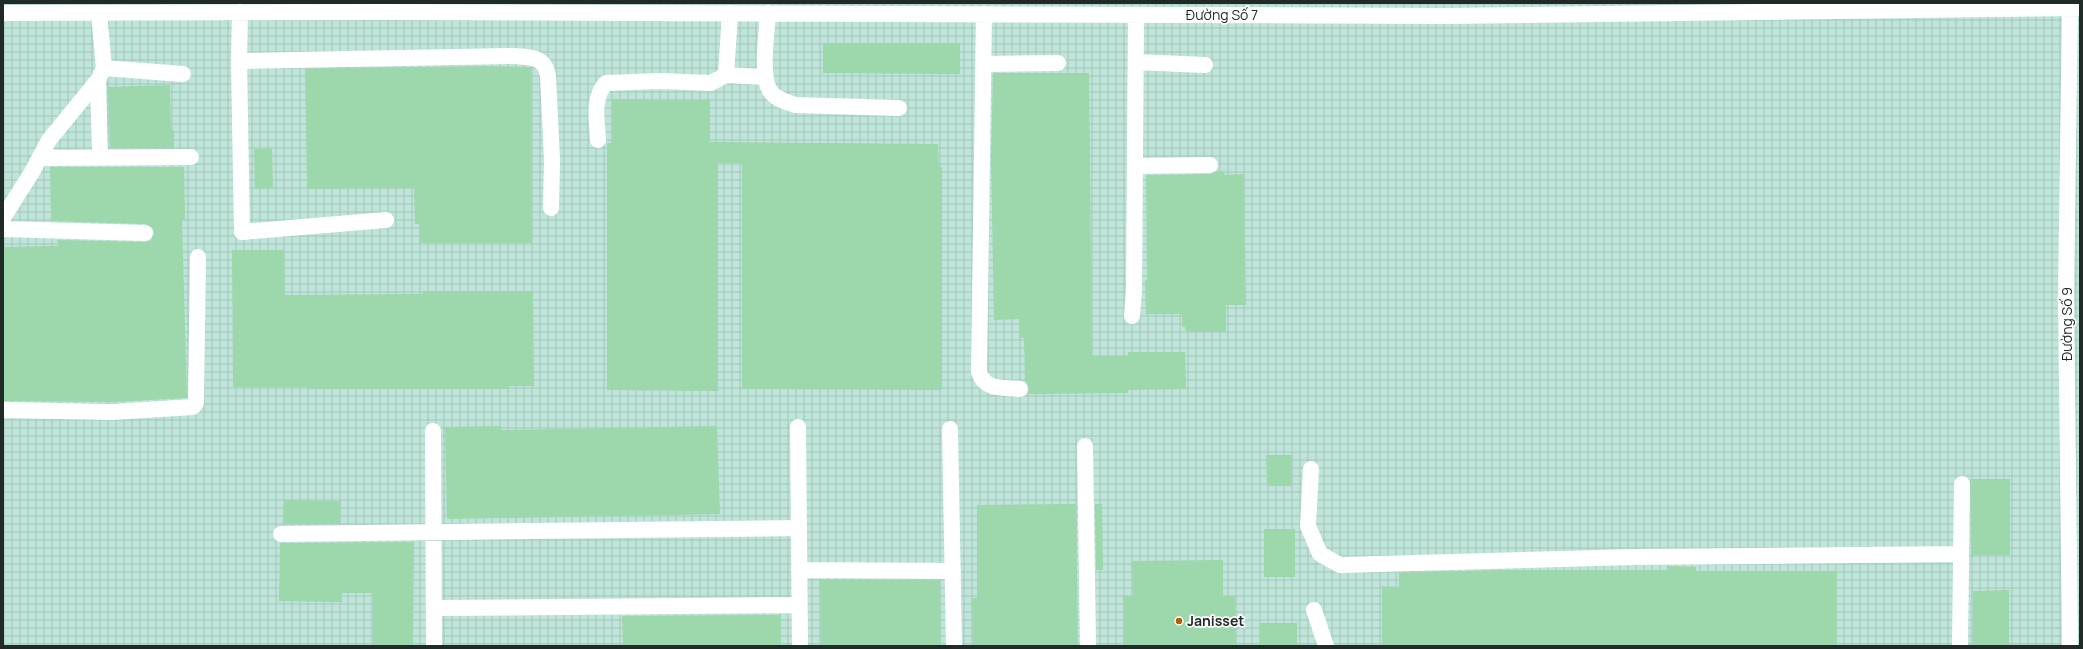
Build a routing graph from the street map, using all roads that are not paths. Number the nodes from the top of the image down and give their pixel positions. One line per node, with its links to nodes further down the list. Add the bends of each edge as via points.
1 (2073, 6): 2 (street, Đường Số 7); 59 (street, Đường Số 9, via 2066,296)
2 (1770, 7): 5 (street, Đường Số 7)
3 (385, 8): 4 (street, Đường Số 7); 6 (street, Đường Số 7)
4 (603, 8): 9 (street, Đường Số 7)
5 (1560, 9): 12 (street, Đường Số 7)
6 (240, 12): 8 (street, Đường Số 7); 13 (street)
7 (3, 13): 8 (street, Đường Số 7)
8 (100, 13): 18 (street)
9 (730, 13): 10 (street, Đường Số 7); 20 (street)
10 (768, 13): 11 (street, Đường Số 7); 21 (street)
11 (984, 14): 12 (street, Đường Số 7); 15 (street)
12 (1136, 15): 14 (street)
13 (238, 61): 29 (street, via 513,56 528,56 542,61 547,66 548,76 552,160); 31 (street, via 242,232)
14 (1136, 62): 17 (street); 28 (street)
15 (984, 64): 16 (street); 36 (street, via 979,372 982,381 987,385)
16 (1058, 64)
17 (1204, 65)
18 (101, 74): 19 (street); 24 (street); 26 (street, via 49,140)
19 (183, 74)
20 (726, 75): 21 (street); 23 (street, via 711,83 606,82 599,90 596,104)
21 (766, 78): 22 (street, via 771,92 781,100 795,105)
22 (899, 108)
23 (598, 140)
24 (100, 157): 25 (street); 26 (street)
25 (191, 157)
26 (40, 158): 30 (street)
27 (1210, 165): 28 (street)
28 (1135, 166): 35 (street)
29 (551, 208)
30 (3, 218)
31 (386, 220)
32 (3, 229): 33 (street)
33 (145, 233)
34 (198, 257): 37 (street, via 196,403 193,407 112,412)
35 (1132, 316)
36 (1020, 389)
37 (3, 410)
38 (798, 427): 44 (street)
39 (950, 429): 49 (street)
40 (433, 431): 45 (street)
41 (1085, 446): 56 (street)
42 (1311, 469): 47 (street, via 1308,526 1320,554 1340,565 1633,557)
43 (1962, 484): 47 (street)
44 (799, 528): 45 (street); 48 (street)
45 (434, 533): 46 (street); 51 (street)
46 (281, 534)
47 (1961, 554): 58 (street)
48 (799, 570): 49 (street); 50 (street)
49 (953, 571): 55 (street)
50 (800, 605): 51 (street); 54 (street)
51 (434, 608): 53 (street)
52 (1314, 610): 57 (street)
53 (434, 646)
54 (800, 646)
55 (954, 646)
56 (1088, 646)
57 (1326, 646)
58 (1960, 646)
59 (2070, 646)

